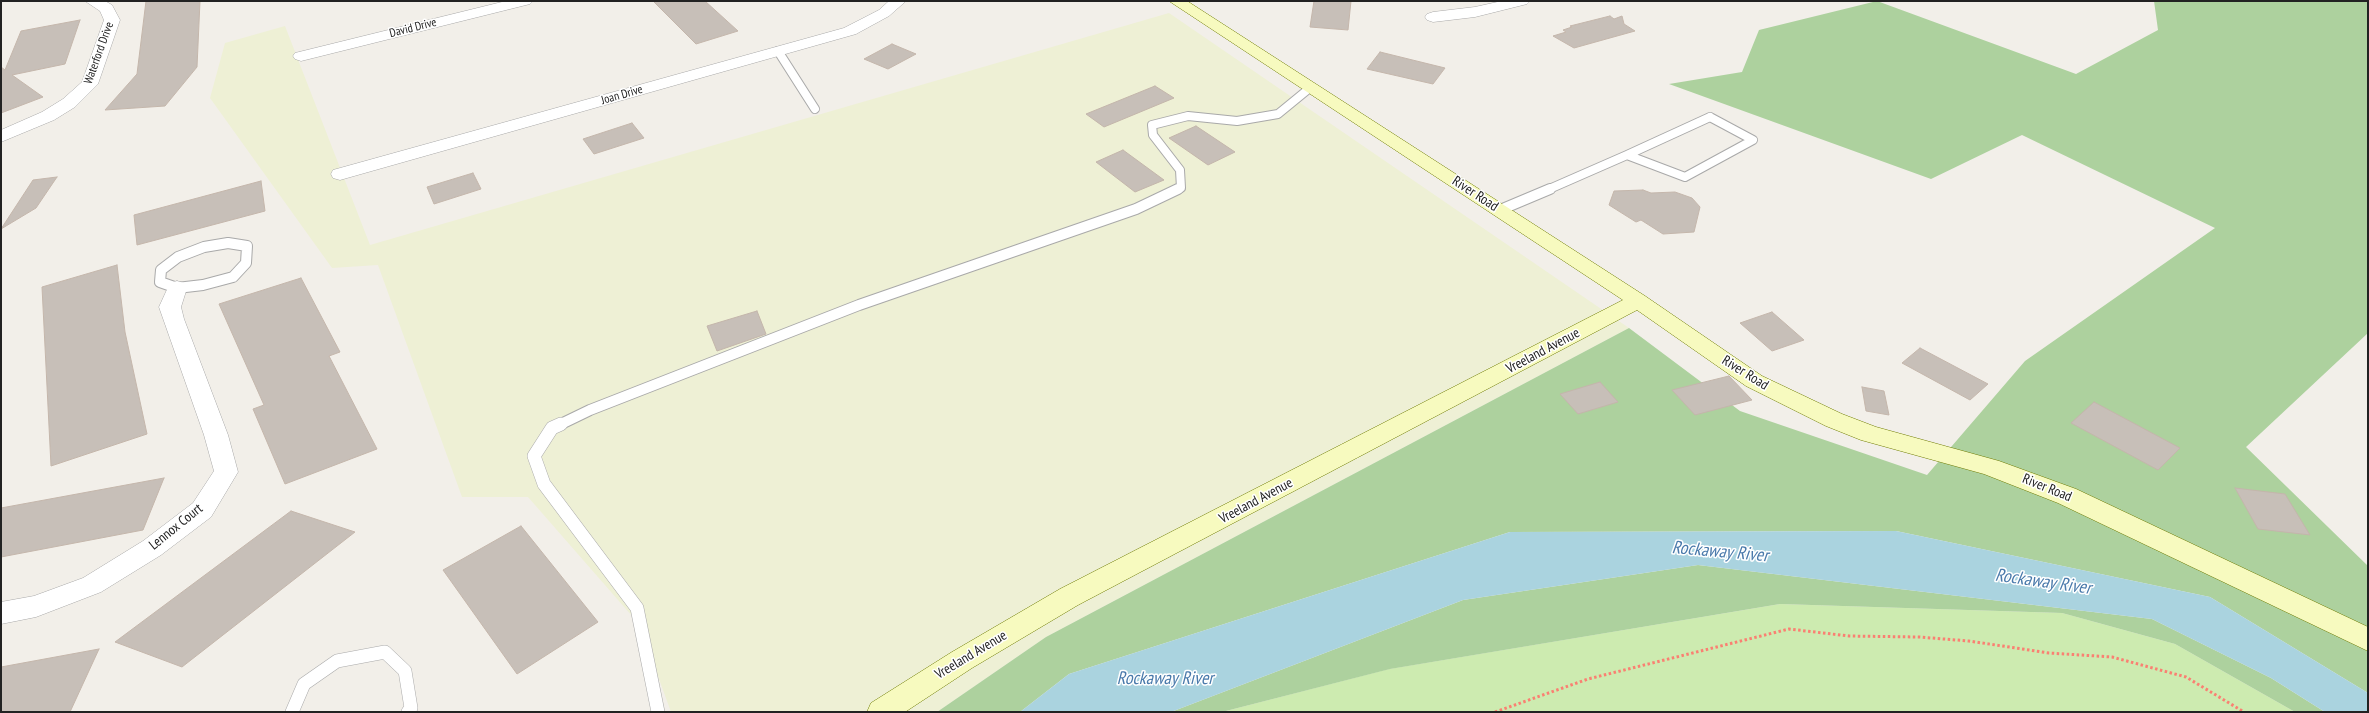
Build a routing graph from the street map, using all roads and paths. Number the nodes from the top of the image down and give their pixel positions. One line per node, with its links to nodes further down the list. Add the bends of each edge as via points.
1 (93, 1): 11 (street, Waterford Drive, via 107,8 112,20 90,84 48,116)
2 (526, 1): 8 (street, David Drive)
3 (898, 1): 7 (street, Joan Drive, via 884,13 850,31)
4 (1177, 1): 9 (street, River Road)
5 (1522, 1): 6 (street, via 1475,12)
6 (1433, 16)
7 (778, 51): 10 (lane); 13 (street, Joan Drive)
8 (301, 56)
9 (1311, 87): 14 (street, River Road); 21 (lane, via 1278,114 1237,121 1188,116 1152,125 1153,135 1180,170 1181,188 1136,209 859,305 590,410 552,428 534,456 544,484 637,608)
10 (814, 109)
11 (1, 137)
12 (1627, 155): 12 (lane, via 1710,117 1752,140 1685,176); 14 (lane)
13 (340, 174)
14 (1500, 210): 16 (street, River Road)
15 (177, 288): 15 (lane, via 203,285 233,276 246,263 247,246 228,243 204,247 178,257 161,270 160,282); 17 (street, Lennox Court, via 170,307 173,319 216,435 226,472 202,510 152,548 92,585 36,606)
16 (1638, 302): 18 (street, River Road, via 1754,381 1834,420 1905,446 1990,467 2061,494 2121,520); 22 (street, Vreeland Avenue, via 1069,597 962,660)
17 (1, 613)
18 (2368, 640)
19 (292, 712): 20 (lane, via 304,684 337,661 385,652 405,671 410,708)
20 (408, 712)
21 (658, 712)
22 (881, 712)
23 (1495, 712): 24 (path, via 1588,678 1789,629 1849,636 1969,641 2049,653 2112,657 2186,677)
24 (2244, 712)

